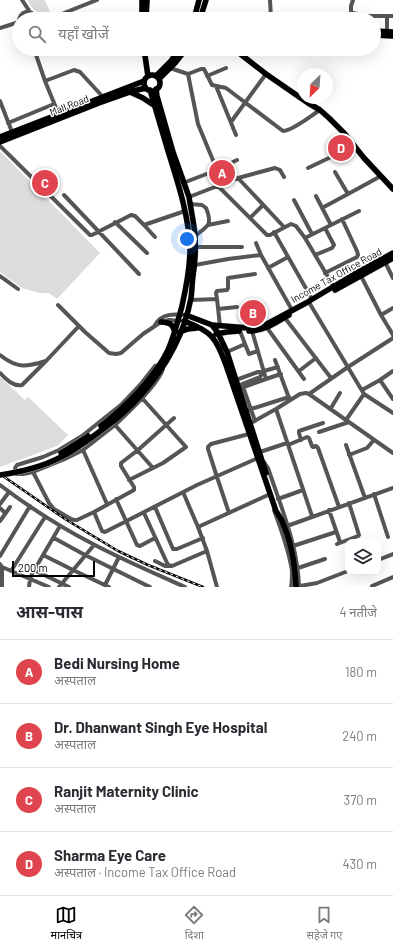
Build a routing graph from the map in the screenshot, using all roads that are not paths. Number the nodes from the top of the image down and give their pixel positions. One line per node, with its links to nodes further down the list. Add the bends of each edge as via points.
1 (97, 0): 12 (street)
2 (142, 0): 13 (main road)
3 (147, 0): 14 (main road)
4 (199, 0): 15 (main road)
5 (206, 0): 16 (main road)
6 (270, 0): 17 (street)
7 (353, 0): 18 (street)
8 (23, 1): 9 (street); 11 (street)
9 (22, 12)
10 (25, 12): 11 (street)
11 (30, 12)
12 (67, 12)
13 (142, 12)
14 (146, 12)
15 (196, 12)
16 (202, 12)
17 (271, 12)
18 (352, 12)
19 (381, 16): 20 (street)
20 (388, 16): 21 (street); 24 (street)
21 (393, 16)
22 (12, 25): 23 (street)
23 (0, 28)
24 (389, 33): 25 (main road)
25 (393, 36)
26 (36, 56): 38 (street)
27 (147, 56): 36 (main road)
28 (150, 56): 36 (main road)
29 (174, 56): 36 (main road)
30 (180, 56): 32 (main road)
31 (242, 56): 35 (main road)
32 (170, 68): 34 (street); 36 (main road)
33 (226, 68): 37 (street)
34 (188, 74): 37 (street, via 203,68); 61 (street, via 198,124)
35 (266, 74): 46 (street); 49 (main road)
36 (154, 76): 39 (main road); 42 (main road, via 159,86)
37 (207, 76): 40 (street, via 211,84)
38 (45, 81): 44 (street, via 77,70); 47 (street)
39 (144, 81): 41 (main road); 44 (main road, Mall Road)
40 (216, 86): 46 (street, via 226,88); 51 (street)
41 (148, 89): 42 (main road, Mall Road); 43 (main road, Mall Road); 48 (main road)
42 (156, 89): 66 (main road)
43 (130, 92): 48 (main road); 56 (main road, Mall Road)
44 (104, 97): 50 (main road, Mall Road)
45 (0, 101): 52 (street)
46 (245, 103): 49 (street, via 286,132); 51 (street)
47 (54, 104): 50 (street); 52 (street)
48 (155, 106): 77 (main road)
49 (320, 110): 58 (main road)
50 (59, 115): 53 (main road, Mall Road)
51 (231, 122): 54 (street)
52 (8, 123): 53 (street)
53 (12, 132): 55 (main road, Mall Road)
54 (236, 135)
55 (0, 137)
56 (0, 142)
57 (0, 146): 88 (street, via 88,233 92,235)
58 (354, 146): 60 (street); 64 (main road)
59 (237, 160): 61 (street)
60 (308, 168)
61 (217, 170): 66 (street)
62 (335, 172): 69 (street)
63 (284, 176): 65 (street, via 275,168)
64 (381, 176): 68 (main road); 69 (street)
65 (238, 178): 67 (street); 75 (street)
66 (183, 182): 72 (main road)
67 (218, 186): 72 (street); 79 (street)
68 (393, 190)
69 (348, 194): 76 (street)
70 (64, 195): 88 (street)
71 (316, 196): 76 (street)
72 (189, 197): 74 (main road)
73 (294, 200): 90 (street)
74 (190, 204): 84 (street, via 206,208 210,220); 91 (main road)
75 (263, 205): 79 (street); 86 (street)
76 (322, 208): 85 (street)
77 (185, 211): 83 (street); 124 (main road, via 190,254)
78 (360, 211): 80 (street)
79 (250, 218): 89 (street, via 268,236)
80 (342, 219): 85 (street); 106 (street, via 358,255)
81 (228, 221): 84 (street)
82 (115, 222): 83 (street, via 132,215); 88 (street); 97 (street)
83 (144, 225): 92 (street)
84 (208, 225): 91 (street)
85 (331, 225): 87 (street)
86 (284, 227): 89 (street); 93 (street, via 293,224)
87 (325, 228): 90 (street); 100 (street, via 334,245)
88 (98, 231): 107 (street)
89 (274, 232): 101 (street)
90 (312, 234): 93 (street)
91 (195, 236): 95 (main road)
92 (156, 237)
93 (305, 238): 100 (street)
94 (256, 243): 99 (street)
95 (195, 247): 96 (street); 104 (main road)
96 (242, 247)
97 (147, 253)
98 (393, 253): 112 (main road, Income Tax Office Road)
99 (261, 255): 104 (street); 105 (street)
100 (315, 255): 106 (street)
101 (288, 257): 105 (street); 117 (street)
102 (393, 258): 103 (main road)
103 (385, 262): 110 (main road); 111 (street)
104 (195, 265): 116 (main road)
105 (268, 268): 122 (street)
106 (325, 273): 112 (street)
107 (139, 274)
108 (255, 274): 115 (street, via 228,278 228,290 218,291)
109 (0, 276): 113 (street)
110 (361, 276): 114 (main road); 123 (street)
111 (393, 278)
112 (334, 287): 114 (main road, Income Tax Office Road)
113 (18, 289)
114 (320, 296): 117 (main road)
115 (217, 299): 116 (street); 121 (street)
116 (190, 300): 125 (main road)
117 (311, 302): 122 (main road); 122 (main road, Income Tax Office Road); 148 (street)
118 (58, 305): 129 (street)
119 (237, 307): 121 (street)
120 (393, 308): 123 (street)
121 (218, 309): 130 (street)
122 (288, 313): 131 (main road); 143 (street)
123 (381, 314): 138 (street)
124 (179, 318): 125 (street); 126 (street); 127 (street, via 173,314 164,316); 135 (main road)
125 (185, 318): 128 (main road); 132 (main road); 135 (main road)
126 (161, 322): 127 (street); 135 (main road, via 171,324)
127 (155, 325): 129 (street, via 116,354 109,353)
128 (212, 325): 130 (main road); 136 (main road)
129 (79, 326): 144 (street)
130 (220, 326): 131 (main road)
131 (266, 326): 134 (main road); 150 (street)
132 (205, 330): 135 (main road, via 192,328); 137 (main road)
133 (240, 331): 134 (main road); 136 (main road); 139 (street)
134 (252, 331): 140 (street)
135 (178, 332): 146 (main road)
136 (218, 333): 137 (main road); 141 (main road)
137 (212, 335): 173 (main road)
138 (393, 336): 148 (street)
139 (245, 344): 140 (street, via 249,354); 141 (street)
140 (258, 351): 149 (street)
141 (227, 352): 157 (main road)
142 (0, 355): 144 (street, via 13,364 20,365 31,365)
143 (316, 358): 150 (street); 155 (street)
144 (47, 360): 152 (street, via 19,386)
145 (275, 360): 147 (street)
146 (162, 366): 163 (street, via 158,379); 172 (main road, via 155,379 133,404); 186 (street, via 155,366 122,404 82,436)
147 (278, 367): 149 (street); 153 (street)
148 (348, 367): 155 (street); 160 (street)
149 (264, 371): 156 (street)
150 (298, 371): 154 (street)
151 (393, 371): 158 (street)
152 (0, 373)
153 (281, 374): 156 (street); 165 (street)
154 (304, 378)
155 (332, 378): 162 (street)
156 (266, 379): 159 (street)
157 (236, 380): 159 (main road); 159 (street, via 261,372 260,377 242,383)
158 (380, 380): 160 (street); 164 (street)
159 (241, 388): 168 (main road)
160 (363, 392): 169 (street); 171 (street)
161 (340, 393): 166 (street)
162 (309, 394): 165 (street, via 300,394); 166 (street)
163 (142, 398): 172 (street); 175 (street)
164 (393, 398)
165 (289, 399): 167 (street); 168 (street)
166 (331, 408): 171 (street)
167 (276, 409): 173 (street); 180 (street)
168 (248, 410): 173 (main road)
169 (393, 413)
170 (174, 418): 175 (street)
171 (348, 420): 176 (street); 179 (street)
172 (112, 422): 182 (street); 183 (street); 190 (main road, bridge, via 56,456 29,466); 192 (main road, bridge, via 81,446 58,459 20,472)
173 (251, 423): 177 (main road); 187 (main road)
174 (323, 423): 178 (street, via 300,431)
175 (166, 424): 183 (street); 189 (street, via 186,447)
176 (319, 432)
177 (249, 434): 187 (main road); 193 (street, via 209,445)
178 (301, 440): 180 (street); 211 (street, via 308,437 312,446 318,448)
179 (374, 440): 184 (street); 185 (street, via 367,448)
180 (288, 444): 187 (street); 197 (street)
181 (346, 446): 185 (street)
182 (83, 450): 188 (street); 207 (street)
183 (138, 450): 189 (street); 194 (street, via 121,463)
184 (393, 453)
185 (349, 455): 203 (street)
186 (43, 457): 188 (street, via 40,460 41,464); 191 (street, via 17,465 15,468 16,474)
187 (260, 458): 193 (street); 201 (street, via 258,467); 202 (street, via 268,468); 231 (main road)
188 (47, 467): 191 (street)
189 (153, 468): 194 (street)
190 (0, 472)
191 (33, 472): 214 (street, via 49,503 56,510 74,520)
192 (0, 475)
193 (217, 477): 199 (street); 217 (street)
194 (129, 480): 204 (street, via 134,490)
195 (0, 485): 198 (street)
196 (393, 488): 200 (street)
197 (303, 490): 202 (street); 219 (street)
198 (9, 492): 205 (street); 208 (street)
199 (184, 492): 210 (street); 224 (street)
200 (374, 494): 203 (street); 226 (street)
201 (268, 495): 217 (street); 261 (street, via 290,560)
202 (278, 498): 223 (street)
203 (365, 498): 206 (street)
204 (116, 499): 207 (street); 221 (street)
205 (0, 502)
206 (349, 503): 211 (street); 225 (street, via 360,535 338,543)
207 (108, 504): 214 (street)
208 (30, 506): 218 (street); 236 (street)
209 (10, 507): 215 (street)
210 (155, 507): 216 (street); 229 (street, via 173,549)
211 (339, 507): 213 (street)
212 (0, 508): 215 (street)
213 (329, 510): 219 (street); 225 (street)
214 (94, 512): 221 (street, via 104,532)
215 (5, 513): 220 (street)
216 (144, 513): 221 (street); 228 (street)
217 (229, 513): 224 (street)
218 (45, 516): 222 (street); 247 (street)
219 (312, 516): 223 (street)
220 (0, 521)
221 (126, 521): 228 (street, via 138,546)
222 (60, 526): 227 (street); 230 (street)
223 (287, 526): 231 (street)
224 (198, 527): 229 (street)
225 (336, 532): 231 (street)
226 (388, 537)
227 (54, 538): 234 (street); 235 (street)
228 (155, 538): 242 (street, via 166,563)
229 (203, 538): 232 (street)
230 (94, 545): 235 (street); 237 (street)
231 (291, 545): 243 (street); 262 (main road)
232 (207, 551): 242 (street); 260 (street)
233 (393, 554): 239 (street)
234 (43, 555): 245 (street); 246 (street)
235 (85, 555): 244 (street); 246 (street)
236 (0, 556)
237 (119, 557): 244 (street); 259 (street)
238 (325, 559): 243 (street)
239 (381, 559)
240 (155, 562): 242 (street)
241 (1, 565): 247 (street); 254 (street)
242 (170, 566)
243 (298, 568): 262 (street)
244 (113, 569): 252 (street); 258 (street)
245 (34, 570): 250 (street); 251 (street)
246 (73, 570): 251 (street); 252 (street)
247 (11, 571): 250 (street)
248 (345, 572): 262 (street)
249 (393, 576): 253 (street)
250 (30, 579): 255 (street); 256 (street)
251 (60, 585): 257 (street)
252 (107, 586)
253 (372, 586)
254 (2, 587)
255 (29, 587)
256 (48, 587)
257 (69, 587)
258 (150, 587)
259 (183, 587)
260 (217, 587)
261 (291, 587)
262 (298, 587)

